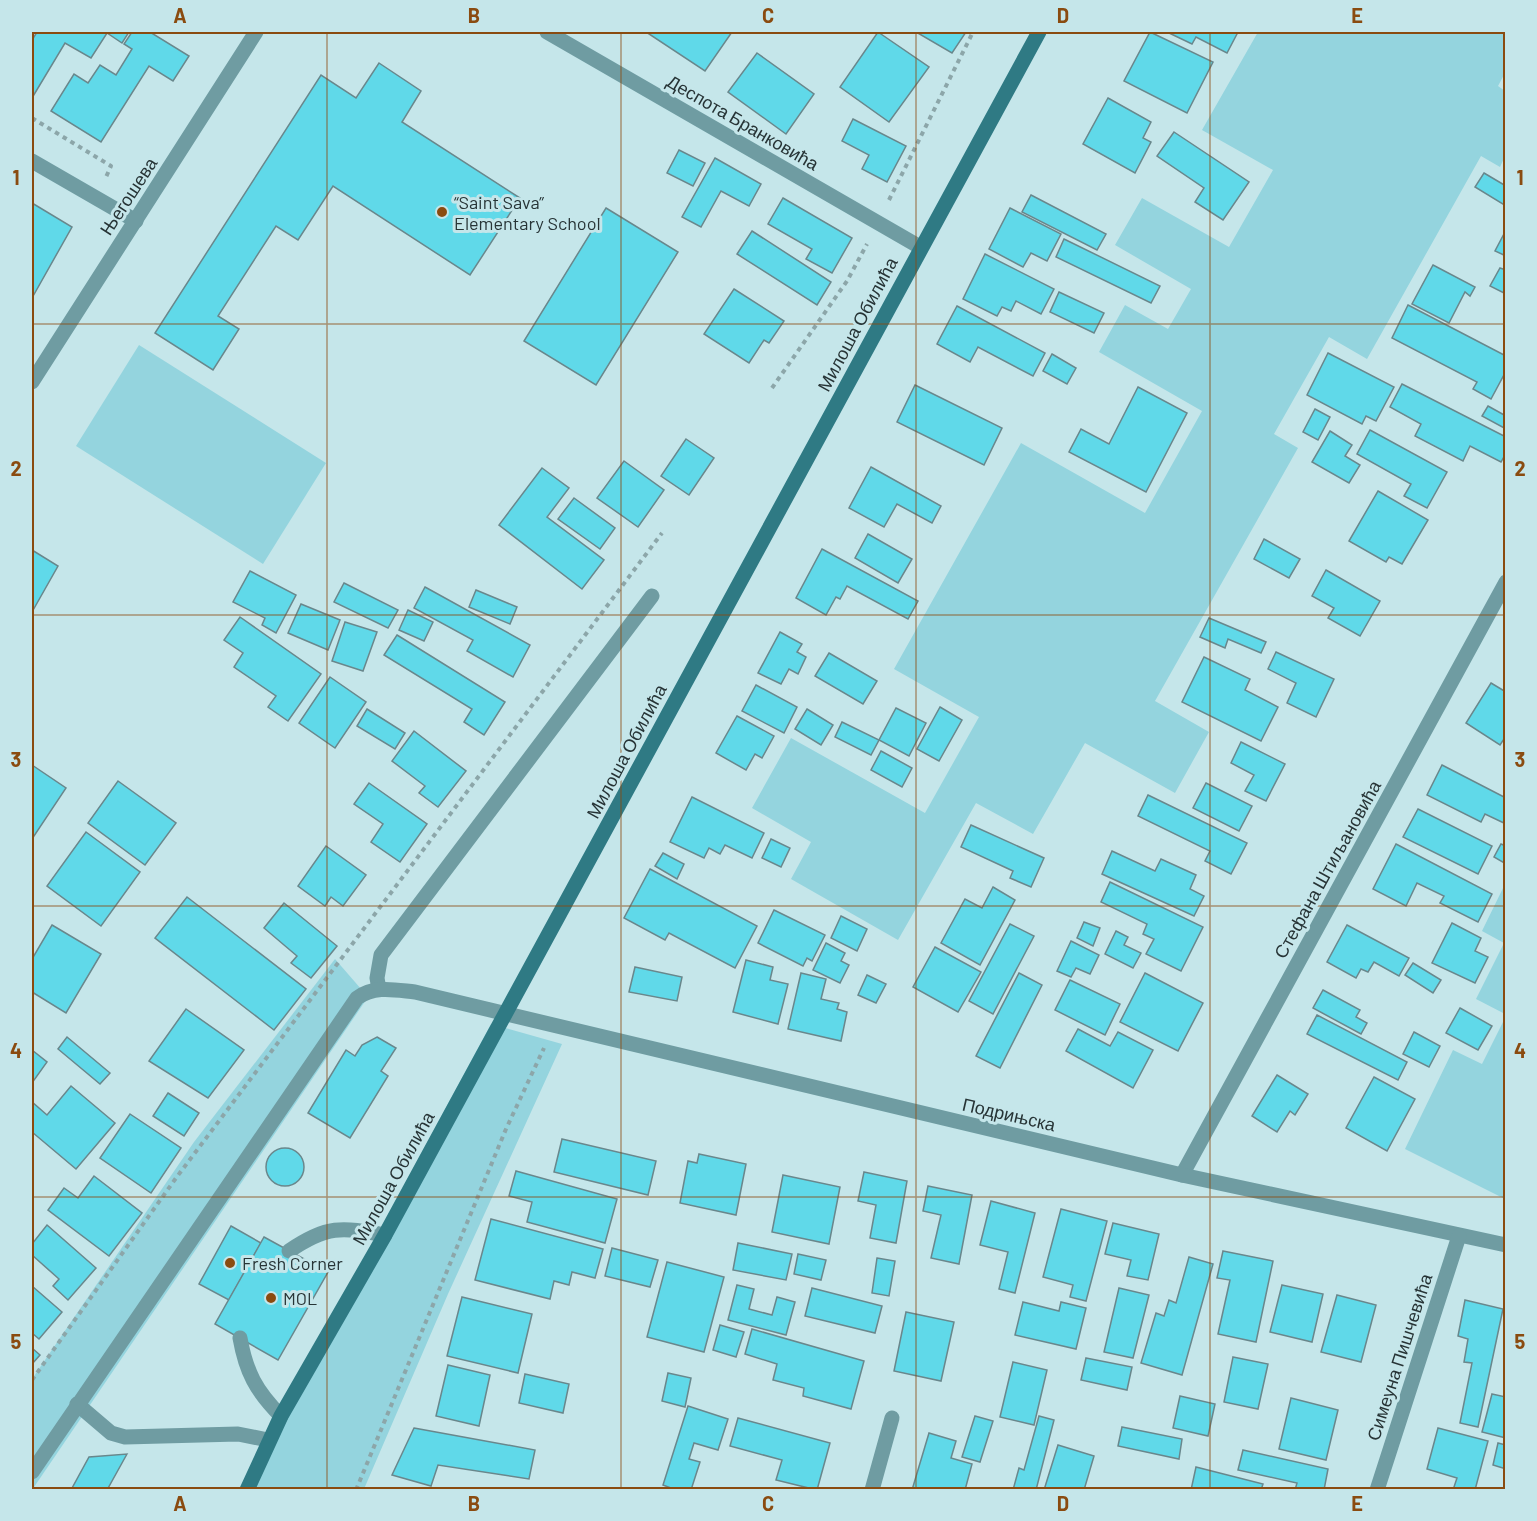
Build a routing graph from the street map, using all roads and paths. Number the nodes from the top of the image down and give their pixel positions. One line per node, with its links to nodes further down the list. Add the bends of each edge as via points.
1 (256, 32): 6 (street, Његошева)
2 (547, 32): 7 (street, Деспота Бранковића)
3 (974, 32): 7 (path)
4 (1039, 32): 8 (street, Милоша Обилића)
5 (32, 161): 6 (street)
6 (136, 221): 9 (street, Његошева)
7 (878, 223): 8 (street, Деспота Бранковића); 10 (path, via 847,280)
8 (920, 247): 15 (street, Милоша Обилића)
9 (32, 382)
10 (772, 388)
11 (662, 533): 23 (path, via 176,1178)
12 (1506, 582): 17 (street, Стефана Штиљановића)
13 (652, 596): 14 (street, via 381,955)
14 (379, 989): 15 (street, Подрињска, via 415,992); 24 (street, via 357,998)
15 (505, 1014): 16 (street, Подрињска); 18 (street, Милоша Обилића)
16 (554, 1026): 17 (street, Подрињска); 30 (path, via 506,1129)
17 (1182, 1175): 19 (street, Подрињска)
18 (385, 1235): 21 (street, via 343,1228 313,1235); 25 (street, Милоша Обилића)
19 (1459, 1236): 20 (street, Подрињска); 32 (street, Симеуна Пишчевића)
20 (1506, 1245)
21 (289, 1251)
22 (240, 1338): 25 (street, via 245,1365 262,1396)
23 (32, 1380)
24 (77, 1404): 27 (street, via 111,1433 125,1437 238,1434); 28 (street)
25 (280, 1416): 27 (street, Милоша Обилића)
26 (892, 1418): 31 (street)
27 (268, 1440): 29 (street, Милоша Обилића)
28 (32, 1472)
29 (247, 1490)
30 (356, 1490)
31 (872, 1490)
32 (1377, 1490)

